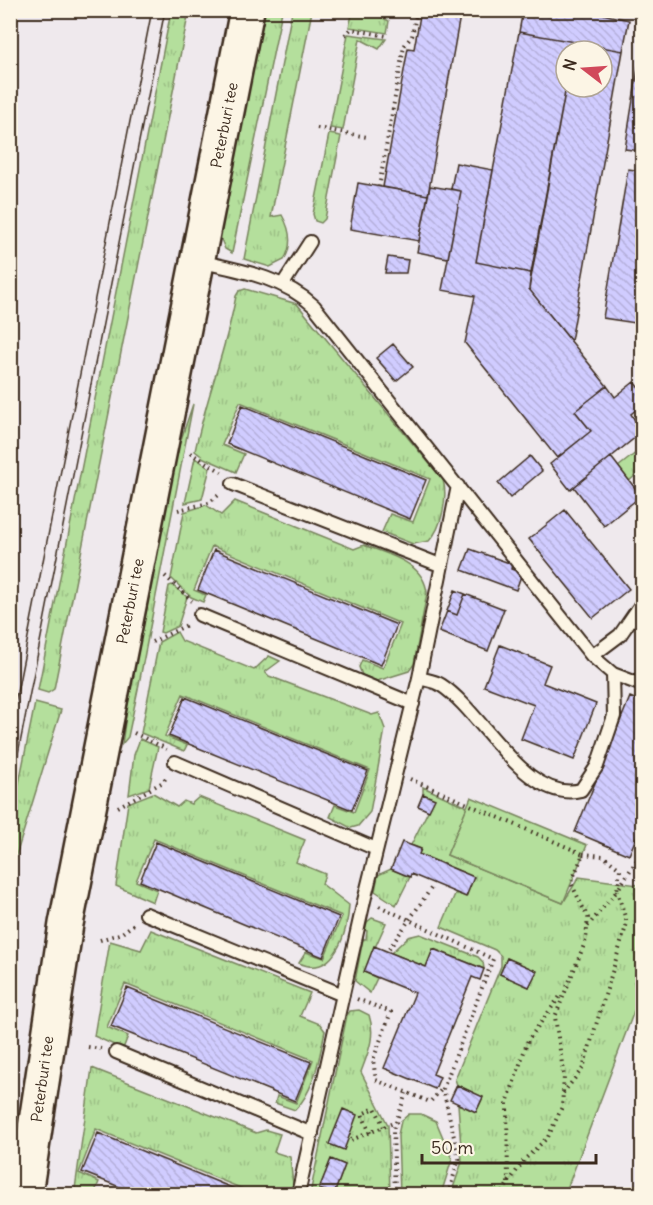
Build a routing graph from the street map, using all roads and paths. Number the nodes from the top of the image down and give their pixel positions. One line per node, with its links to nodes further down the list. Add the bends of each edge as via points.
1 (247, 10): 9 (highway, Peterburi tee)
2 (417, 10): 7 (path, via 404,46)
3 (345, 35): 4 (path, via 351,29)
4 (387, 36)
5 (316, 128): 6 (path)
6 (367, 137)
7 (379, 187)
8 (310, 242): 10 (lane)
9 (197, 261): 10 (lane); 52 (highway, Peterburi tee, via 66,924)
10 (283, 285): 13 (lane, via 299,292 314,306)
11 (190, 453): 12 (path, via 217,467)
12 (233, 484): 14 (path, via 209,503); 15 (lane)
13 (458, 486): 15 (lane); 20 (lane)
14 (178, 510)
15 (440, 564): 22 (lane)
16 (165, 576): 18 (path, via 193,601)
17 (642, 603): 20 (lane, via 620,635)
18 (200, 615): 19 (path, via 185,627); 24 (lane)
19 (152, 642)
20 (592, 656): 21 (lane)
21 (613, 674): 22 (lane, via 614,716 597,766 581,790 571,793 540,783 522,770 441,684); 23 (lane)
22 (419, 678): 24 (lane)
23 (642, 685)
24 (413, 704): 27 (lane)
25 (134, 734): 26 (path, via 175,752)
26 (175, 762): 28 (path, via 163,782); 29 (lane)
27 (396, 772): 29 (lane); 31 (path)
28 (117, 807)
29 (376, 849): 34 (lane)
30 (642, 852): 33 (path)
31 (584, 854): 33 (path, via 603,856 620,869); 37 (path, via 571,884 588,918)
32 (432, 887): 36 (path)
33 (617, 891): 37 (path); 45 (path, via 627,923 583,1068)
34 (364, 901): 36 (path); 41 (lane)
35 (146, 914): 38 (path, via 122,933); 41 (lane)
36 (410, 919): 39 (path); 43 (path, via 493,959)
37 (587, 927): 40 (path, via 586,940)
38 (100, 940)
39 (389, 949)
40 (564, 991): 45 (path, via 555,1017); 51 (path, via 528,1040 507,1102)
41 (343, 995): 44 (path, via 391,1012 373,1060 376,1080); 49 (lane)
42 (116, 1052): 49 (lane)
43 (443, 1089): 44 (path, via 430,1102); 55 (path, via 459,1159)
44 (405, 1093): 46 (path)
45 (563, 1093): 51 (path, via 562,1107 548,1137 524,1160)
46 (396, 1122): 47 (path); 54 (path)
47 (384, 1127): 48 (path); 48 (path, via 375,1108 362,1114)
48 (370, 1132): 50 (path)
49 (312, 1134): 53 (lane)
50 (351, 1140)
51 (508, 1184): 56 (path)
52 (26, 1194)
53 (298, 1194)
54 (395, 1194)
55 (448, 1194)
56 (501, 1194)

